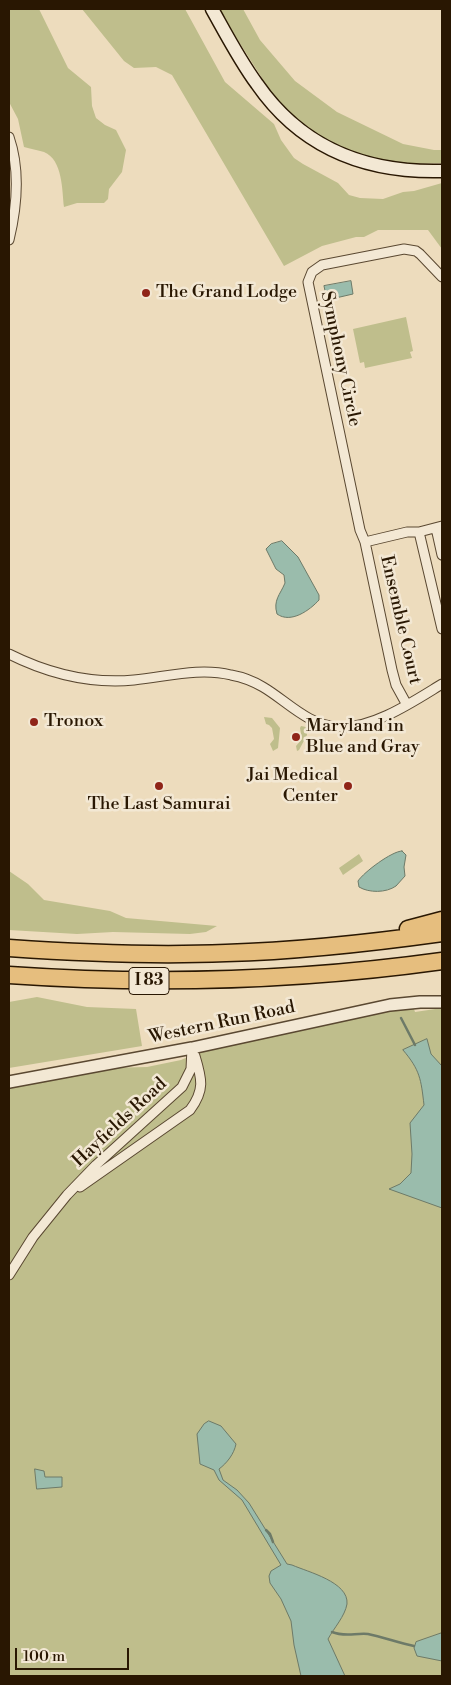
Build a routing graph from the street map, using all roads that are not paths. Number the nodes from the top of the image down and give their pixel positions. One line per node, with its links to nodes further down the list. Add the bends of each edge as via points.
1 (212, 9): 3 (main road, via 257,85 284,116 310,138 364,164 401,170)
2 (9, 137): 4 (street, via 16,184)
3 (442, 171)
4 (9, 240)
5 (442, 277): 8 (street, Symphony Circle, via 420,254 404,248 322,265 310,276 308,288 360,530)
6 (439, 527): 7 (street); 9 (street)
7 (419, 532): 8 (street); 10 (street)
8 (366, 542): 13 (street, Ensemble Court, via 392,670)
9 (442, 555)
10 (442, 629)
11 (9, 654): 13 (street, via 45,669 90,679 133,680 201,671 232,675 262,686 312,720 338,728 370,722)
12 (442, 684): 13 (street)
13 (407, 705)
14 (442, 920): 16 (highway, via 360,938)
15 (442, 933): 16 (highway, I 83)
16 (355, 944): 17 (highway, I 83, via 182,954)
17 (9, 948)
18 (442, 961): 19 (highway, I 83)
19 (404, 966): 20 (highway); 21 (highway, I 83, via 290,977 209,980 100,980)
20 (442, 966)
21 (9, 975)
22 (442, 1002): 23 (street, Western Run Road, via 390,1006)
23 (192, 1048): 24 (street, Western Run Road); 25 (street, Hayfields Road, via 191,1069 182,1087); 25 (street, Hayfields Road, via 202,1084 190,1110)
24 (9, 1082)
25 (67, 1195): 26 (street, Hayfields Road, via 33,1237)
26 (9, 1275)

